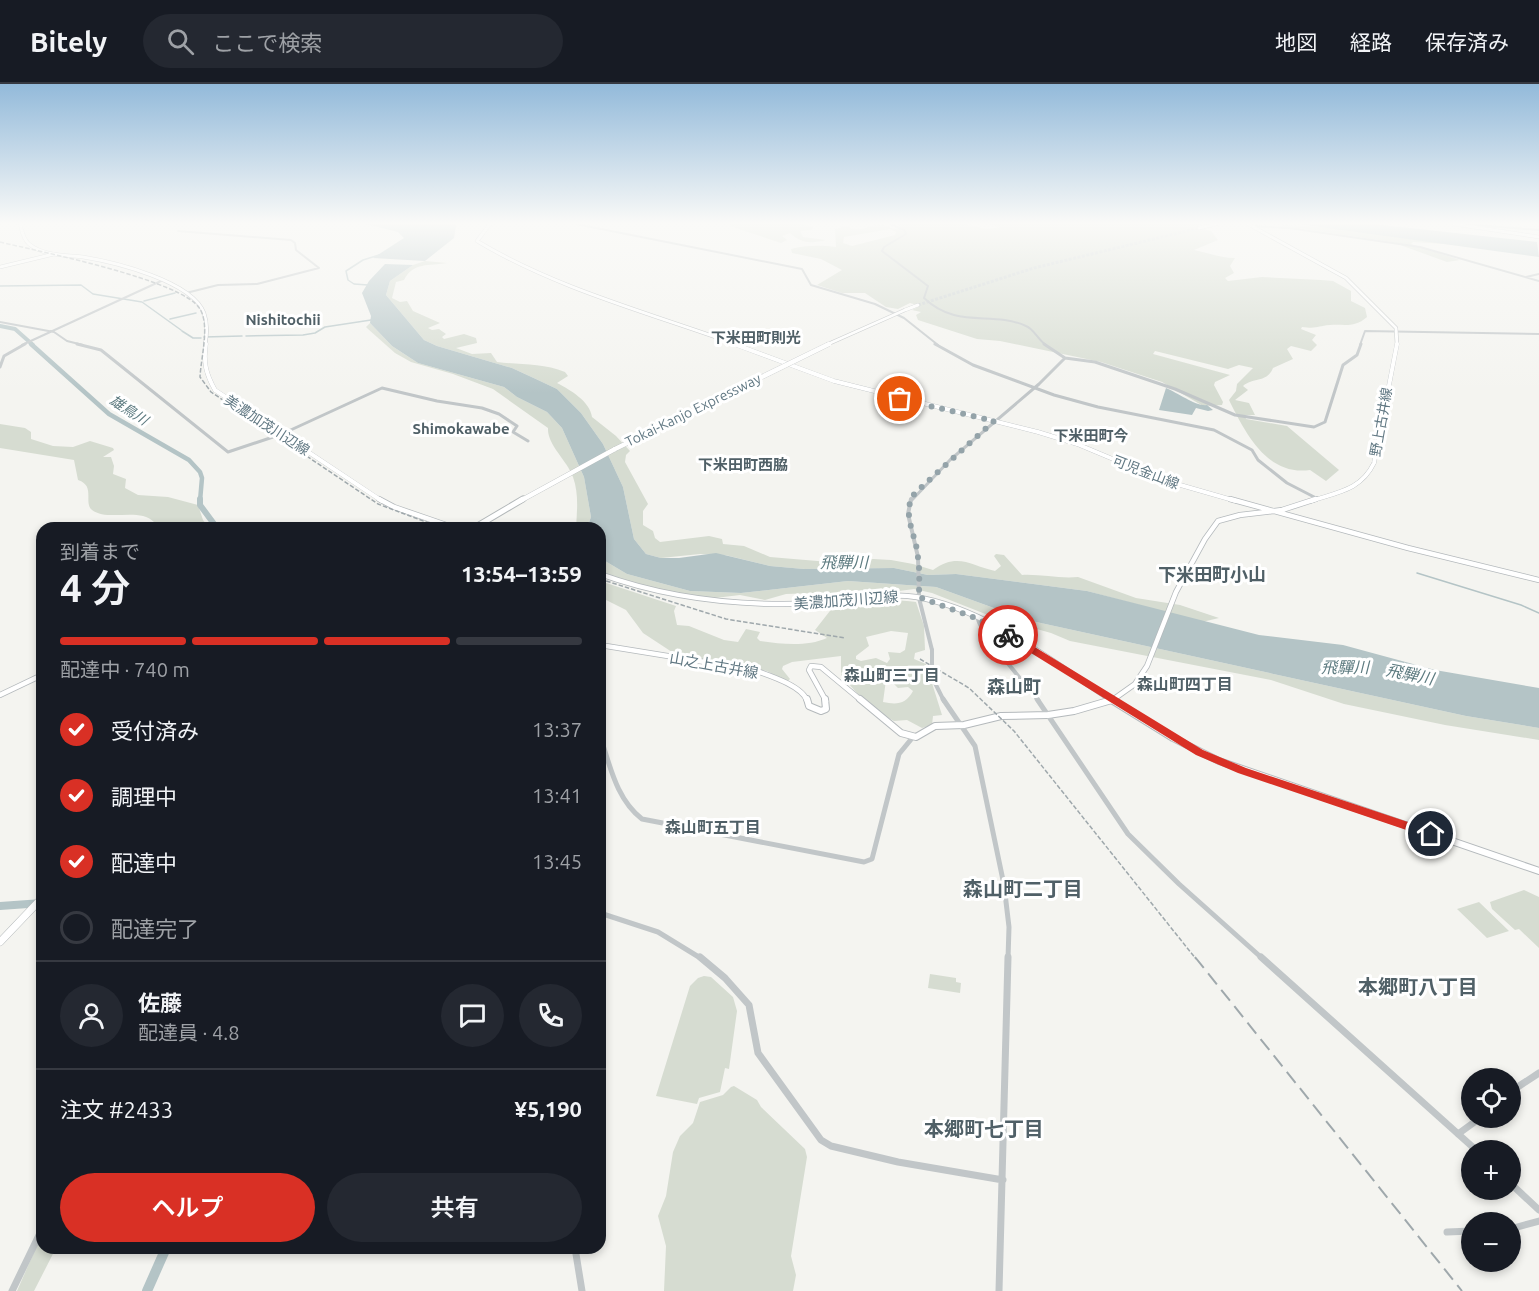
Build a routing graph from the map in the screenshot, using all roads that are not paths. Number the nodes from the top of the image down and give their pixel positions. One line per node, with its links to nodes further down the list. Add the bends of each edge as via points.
1 (271, 280): 7 (street, via 218,285)
2 (560, 280): 16 (main road, 可児金山線, via 834,381)
3 (808, 280): 15 (street, via 811,285 875,304 904,318 932,342 973,364)
4 (922, 280): 13 (street, via 929,288 924,298 943,310 1027,326 1038,340)
5 (1348, 280): 10 (main road)
6 (161, 281): 7 (main road, 美濃加茂川辺線); 11 (street)
7 (186, 293): 17 (main road, 美濃加茂川辺線, via 203,308 208,326 203,367 211,385)
8 (918, 305): 22 (highway, Tokai-Kanjo Expressway, bridge, via 814,351 617,448)
9 (0, 322): 11 (street)
10 (1397, 330): 12 (street); 13 (street, via 1364,333 1357,355 1342,365 1325,422 1314,427 1235,416 1175,388 1095,362); 19 (main road, 野上古井線, via 1370,472 1353,487)
11 (54, 332): 14 (street, via 6,353); 17 (street, via 67,341 96,348 112,357 227,451)
12 (1539, 334)
13 (1065, 358): 15 (street)
14 (0, 367)
15 (1034, 387): 16 (street); 19 (street, via 1098,407 1214,430 1252,450 1258,460 1287,483)
16 (994, 421): 20 (main road, 可児金山線, via 1060,438 1163,480); 25 (street, via 911,499 908,514 918,557)
17 (282, 434): 18 (street, via 386,388 489,410 513,422 517,426 513,432); 21 (main road, 美濃加茂川辺線, via 372,495)
18 (528, 441)
19 (1318, 499): 20 (main road, 野上古井線)
20 (1273, 512): 24 (main road, 可児金山線); 30 (main road, 野上古井線, via 1218,521 1135,684)
21 (438, 522)
22 (484, 522)
23 (606, 576): 25 (main road, 美濃加茂川辺線, via 634,588 708,603 812,604 892,594)
24 (1539, 580)
25 (919, 597): 26 (main road, 美濃加茂川辺線); 32 (street, bridge, via 932,650 932,677)
26 (978, 619): 30 (main road, 美濃加茂川辺線); 31 (street)
27 (606, 646): 33 (main road, 山之上古井線, via 754,670 800,691 809,706 821,711 826,709 827,702 809,670 811,666 821,667 901,733)
28 (36, 678): 29 (main road)
29 (0, 695)
30 (1114, 700): 31 (main road); 35 (main road, 美濃加茂川辺線, via 1219,761)
31 (1048, 715): 32 (main road, via 1000,716); 42 (street, via 1128,834)
32 (964, 725): 33 (main road, via 935,726); 44 (street, via 981,769 1007,907)
33 (913, 737): 34 (street, via 899,754 872,859 864,862 642,819 624,802)
34 (606, 752)
35 (1539, 871)
36 (36, 905): 38 (highway)
37 (606, 914): 44 (street, via 630,919 668,936 731,982 750,1005 755,1045 765,1063 821,1140 831,1146 898,1162)
38 (0, 943)
39 (1539, 1073): 40 (street)
40 (1521, 1085)
41 (1466, 1128): 42 (street)
42 (1458, 1134): 43 (street)
43 (1465, 1140)
44 (1003, 1180): 55 (street)
45 (1521, 1194): 46 (street)
46 (1539, 1210)
47 (1539, 1221): 48 (street)
48 (1521, 1226)
49 (1461, 1231): 50 (street)
50 (1447, 1232)
51 (36, 1241): 53 (street)
52 (576, 1254): 54 (street)
53 (12, 1291)
54 (582, 1291)
55 (999, 1291)

